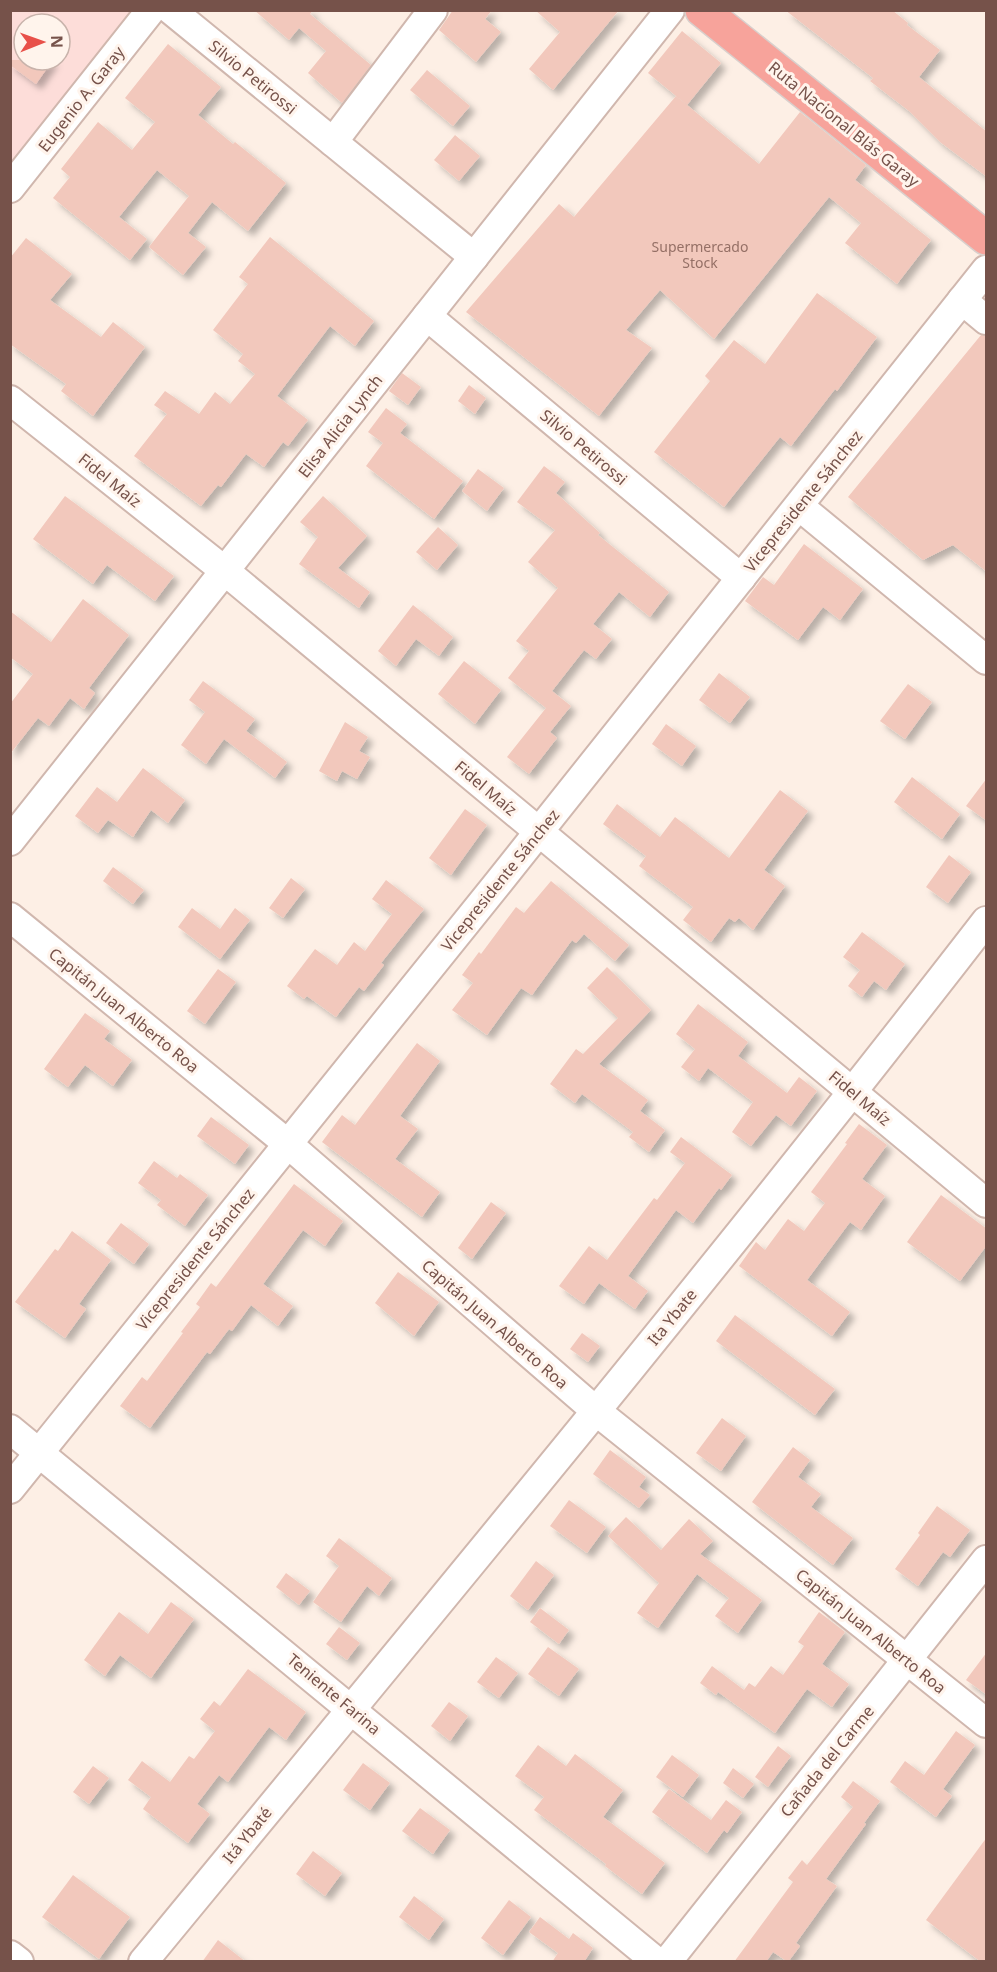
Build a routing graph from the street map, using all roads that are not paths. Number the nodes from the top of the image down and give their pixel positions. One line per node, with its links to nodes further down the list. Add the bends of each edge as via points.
1 (151, 10): 7 (street, Eugenio A. Garay)
2 (171, 10): 6 (street, Silvio Petirossi)
3 (433, 10): 6 (street)
4 (669, 10): 9 (street, Elisa Alicia Lynch)
5 (702, 10): 8 (highway, Ruta Nacional Blás Garay)
6 (333, 142): 9 (street, Silvio Petirossi)
7 (10, 188)
8 (987, 238)
9 (474, 257): 12 (street, Elisa Alicia Lynch)
10 (987, 270): 11 (street, Vicepresidente Sánchez)
11 (962, 300): 13 (street); 15 (street, Vicepresidente Sánchez)
12 (427, 316): 16 (street, Elisa Alicia Lynch); 17 (street, Silvio Petirossi)
13 (987, 320)
14 (10, 400): 16 (street, Fidel Maíz)
15 (799, 506): 17 (street, Vicepresidente Sánchez); 18 (street)
16 (225, 571): 19 (street, Fidel Maíz); 20 (street, Elisa Alicia Lynch)
17 (741, 578): 19 (street, Vicepresidente Sánchez)
18 (987, 660)
19 (539, 832): 23 (street, Fidel Maíz); 24 (street, Vicepresidente Sánchez)
20 (10, 841)
21 (10, 917): 24 (street, Capitán Juan Alberto Roa)
22 (987, 921): 23 (street, Ita Ybate)
23 (854, 1092): 25 (street, Fidel Maíz); 26 (street, Ita Ybate)
24 (288, 1144): 26 (street, Capitán Juan Alberto Roa); 28 (street, Vicepresidente Sánchez)
25 (987, 1203)
26 (596, 1411): 31 (street, Capitán Juan Alberto Roa); 32 (street, Ita Ybate)
27 (10, 1429): 28 (street, Teniente Farina)
28 (40, 1452): 29 (street, Vicepresidente Sánchez); 32 (street, Teniente Farina)
29 (10, 1489)
30 (987, 1560): 31 (street, Cañada del Carme)
31 (907, 1660): 33 (street, Capitán Juan Alberto Roa); 38 (street, Cañada del Carme)
32 (351, 1708): 36 (street, Itá Ybaté); 37 (street, Teniente Farina)
33 (987, 1723)
34 (10, 1955): 35 (street)
35 (19, 1962)
36 (143, 1962)
37 (657, 1962)
38 (667, 1962)

